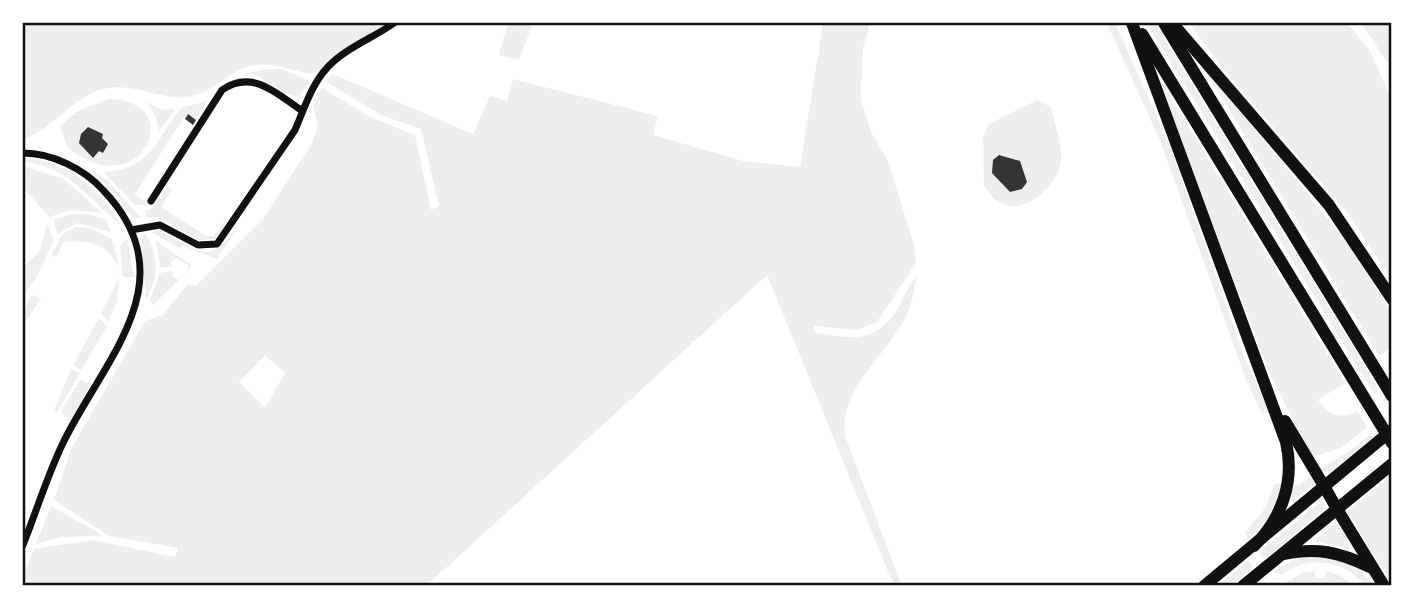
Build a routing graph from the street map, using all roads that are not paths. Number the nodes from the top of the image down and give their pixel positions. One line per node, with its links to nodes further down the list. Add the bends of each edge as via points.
1 (394, 23): 5 (street, via 331,63)
2 (1133, 23): 10 (main road); 13 (main road)
3 (1164, 23): 11 (main road)
4 (1172, 23): 9 (main road, via 1329,205)
5 (301, 110): 7 (street, via 262,83 231,84 222,90); 8 (street, via 295,130 217,244 198,245 160,225)
6 (23, 153): 8 (street, via 57,160 85,174 108,195)
7 (151, 201)
8 (131, 230): 17 (street, via 139,270 135,314 62,445)
9 (1392, 299)
10 (1267, 390): 15 (main road); 18 (main road, via 1286,442 1289,478 1277,516)
11 (1392, 396)
12 (1392, 430): 15 (main road)
13 (1392, 443)
14 (1392, 464): 16 (main road)
15 (1324, 486): 16 (main road); 18 (main road)
16 (1337, 509): 19 (main road); 20 (main road)
17 (23, 545)
18 (1254, 546): 21 (main road)
19 (1283, 554): 20 (main road, via 1308,549 1335,551); 22 (main road)
20 (1370, 567): 23 (main road)
21 (1204, 586)
22 (1243, 586)
23 (1384, 586)

